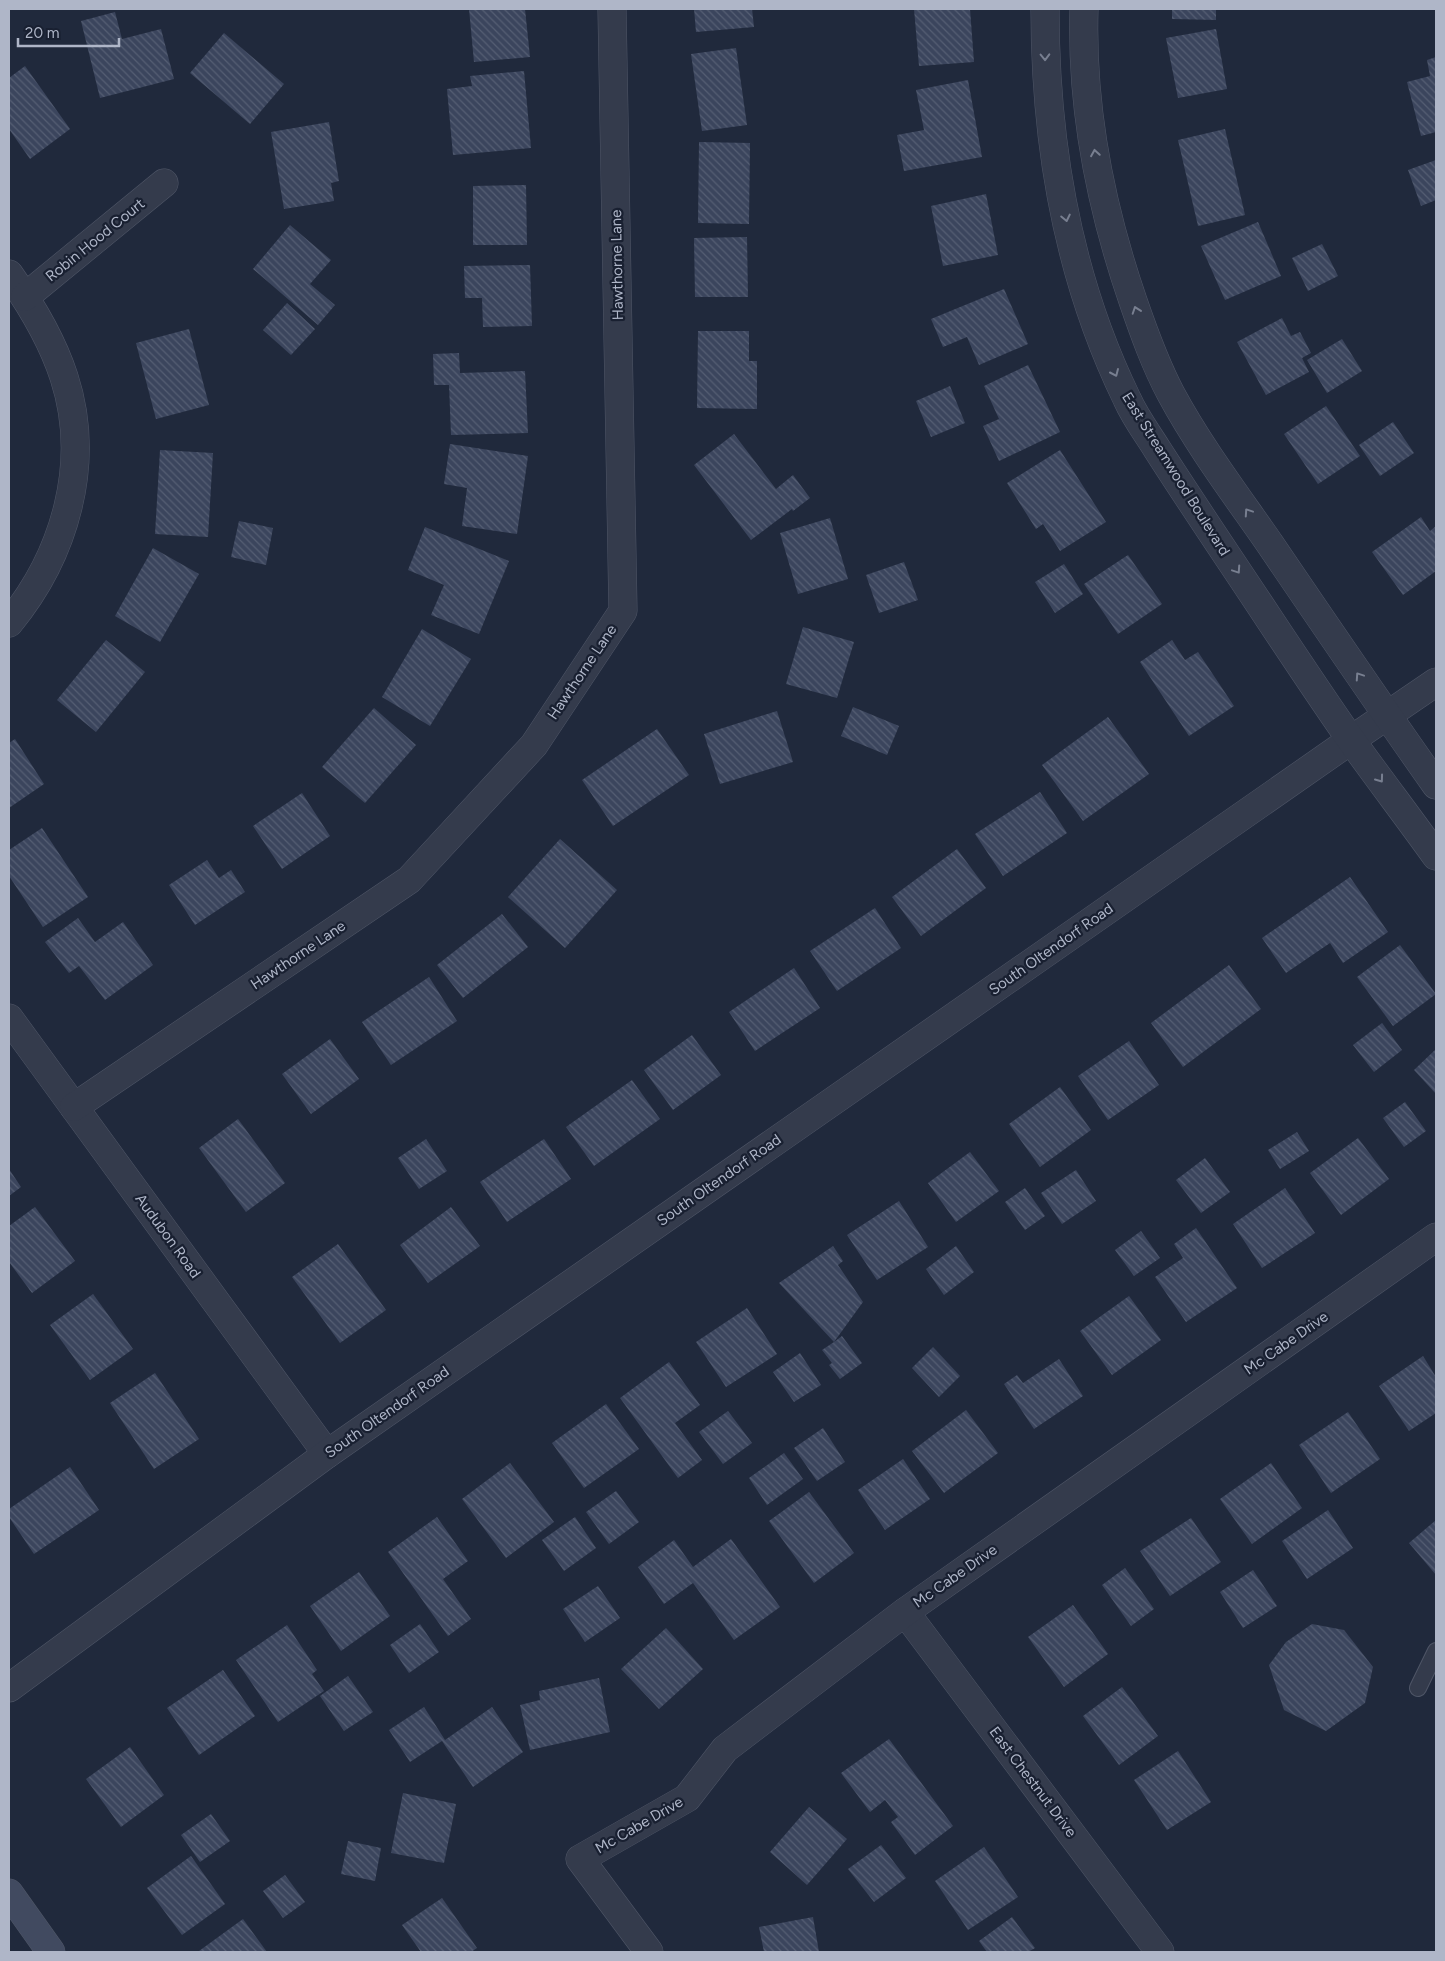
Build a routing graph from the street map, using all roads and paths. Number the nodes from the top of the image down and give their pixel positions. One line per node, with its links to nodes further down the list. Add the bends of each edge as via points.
1 (612, 9): 14 (street, Hawthorne Lane, via 623,611 534,745 409,880)
2 (1045, 9): 10 (street, East Streamwood Boulevard, one-way to 10, via 1045,65 1056,169 1074,253 1113,369 1128,401 1168,467)
3 (1084, 9): 9 (street, one-way to 3, via 1193,430 1156,362 1124,274 1104,203 1089,117)
4 (164, 183): 6 (street, Robin Hood Court)
5 (9, 274): 6 (street)
6 (25, 297): 7 (street, via 47,336 64,378 73,417 75,462 64,525 49,563)
7 (9, 623)
8 (1436, 682): 9 (street, South Oltendorf Road)
9 (1387, 716): 10 (street, South Oltendorf Road); 11 (street)
10 (1351, 740): 12 (street, East Streamwood Boulevard, one-way to 12); 16 (street, South Oltendorf Road)
11 (1436, 785)
12 (1436, 856)
13 (9, 1018): 14 (street, Audubon Road)
14 (74, 1108): 16 (street, Audubon Road)
15 (1436, 1237): 17 (street, Mc Cabe Drive)
16 (327, 1454): 20 (street, South Oltendorf Road)
17 (905, 1612): 23 (street, Mc Cabe Drive, via 725,1748 687,1798 580,1859); 24 (street, East Chestnut Drive)
18 (1436, 1651): 19 (lane, via 1418,1688)
19 (1436, 1676)
20 (9, 1688)
21 (9, 1893): 22 (main road)
22 (51, 1952)
23 (648, 1952)
24 (1160, 1952)

